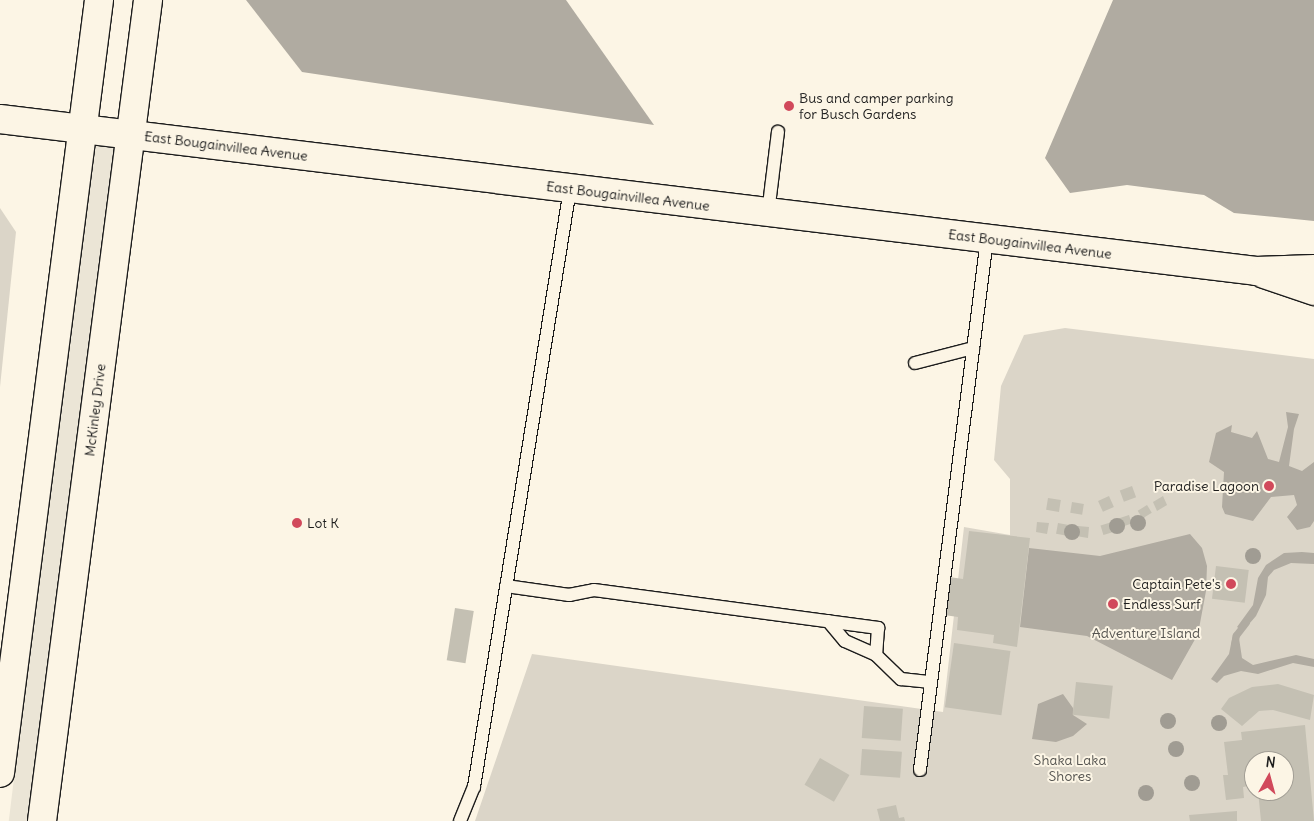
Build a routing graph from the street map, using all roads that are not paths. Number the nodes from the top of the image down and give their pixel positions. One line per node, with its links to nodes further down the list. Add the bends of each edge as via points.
1 (99, 0): 4 (main road)
2 (148, 0): 6 (main road, McKinley Drive)
3 (0, 119): 4 (main road, East Bougainvillea Avenue)
4 (83, 128): 6 (main road, East Bougainvillea Avenue); 20 (main road)
5 (778, 132): 8 (lane)
6 (132, 134): 7 (main road, East Bougainvillea Avenue); 21 (main road, McKinley Drive)
7 (570, 188): 8 (main road, East Bougainvillea Avenue); 15 (lane)
8 (768, 213): 9 (main road, East Bougainvillea Avenue)
9 (987, 239): 11 (main road, East Bougainvillea Avenue); 13 (lane)
10 (1314, 269): 11 (main road, East Bougainvillea Avenue)
11 (1256, 271): 12 (main road, East Bougainvillea Avenue)
12 (1314, 291)
13 (973, 348): 14 (lane); 18 (lane)
14 (915, 363)
15 (506, 586): 16 (lane, via 569,595 594,590); 22 (lane, via 474,787)
16 (828, 621): 17 (lane, via 845,641); 17 (lane, via 878,628)
17 (876, 655): 18 (lane, via 902,679)
18 (931, 682): 19 (lane)
19 (920, 770)
20 (0, 773)
21 (42, 821)
22 (460, 821)

